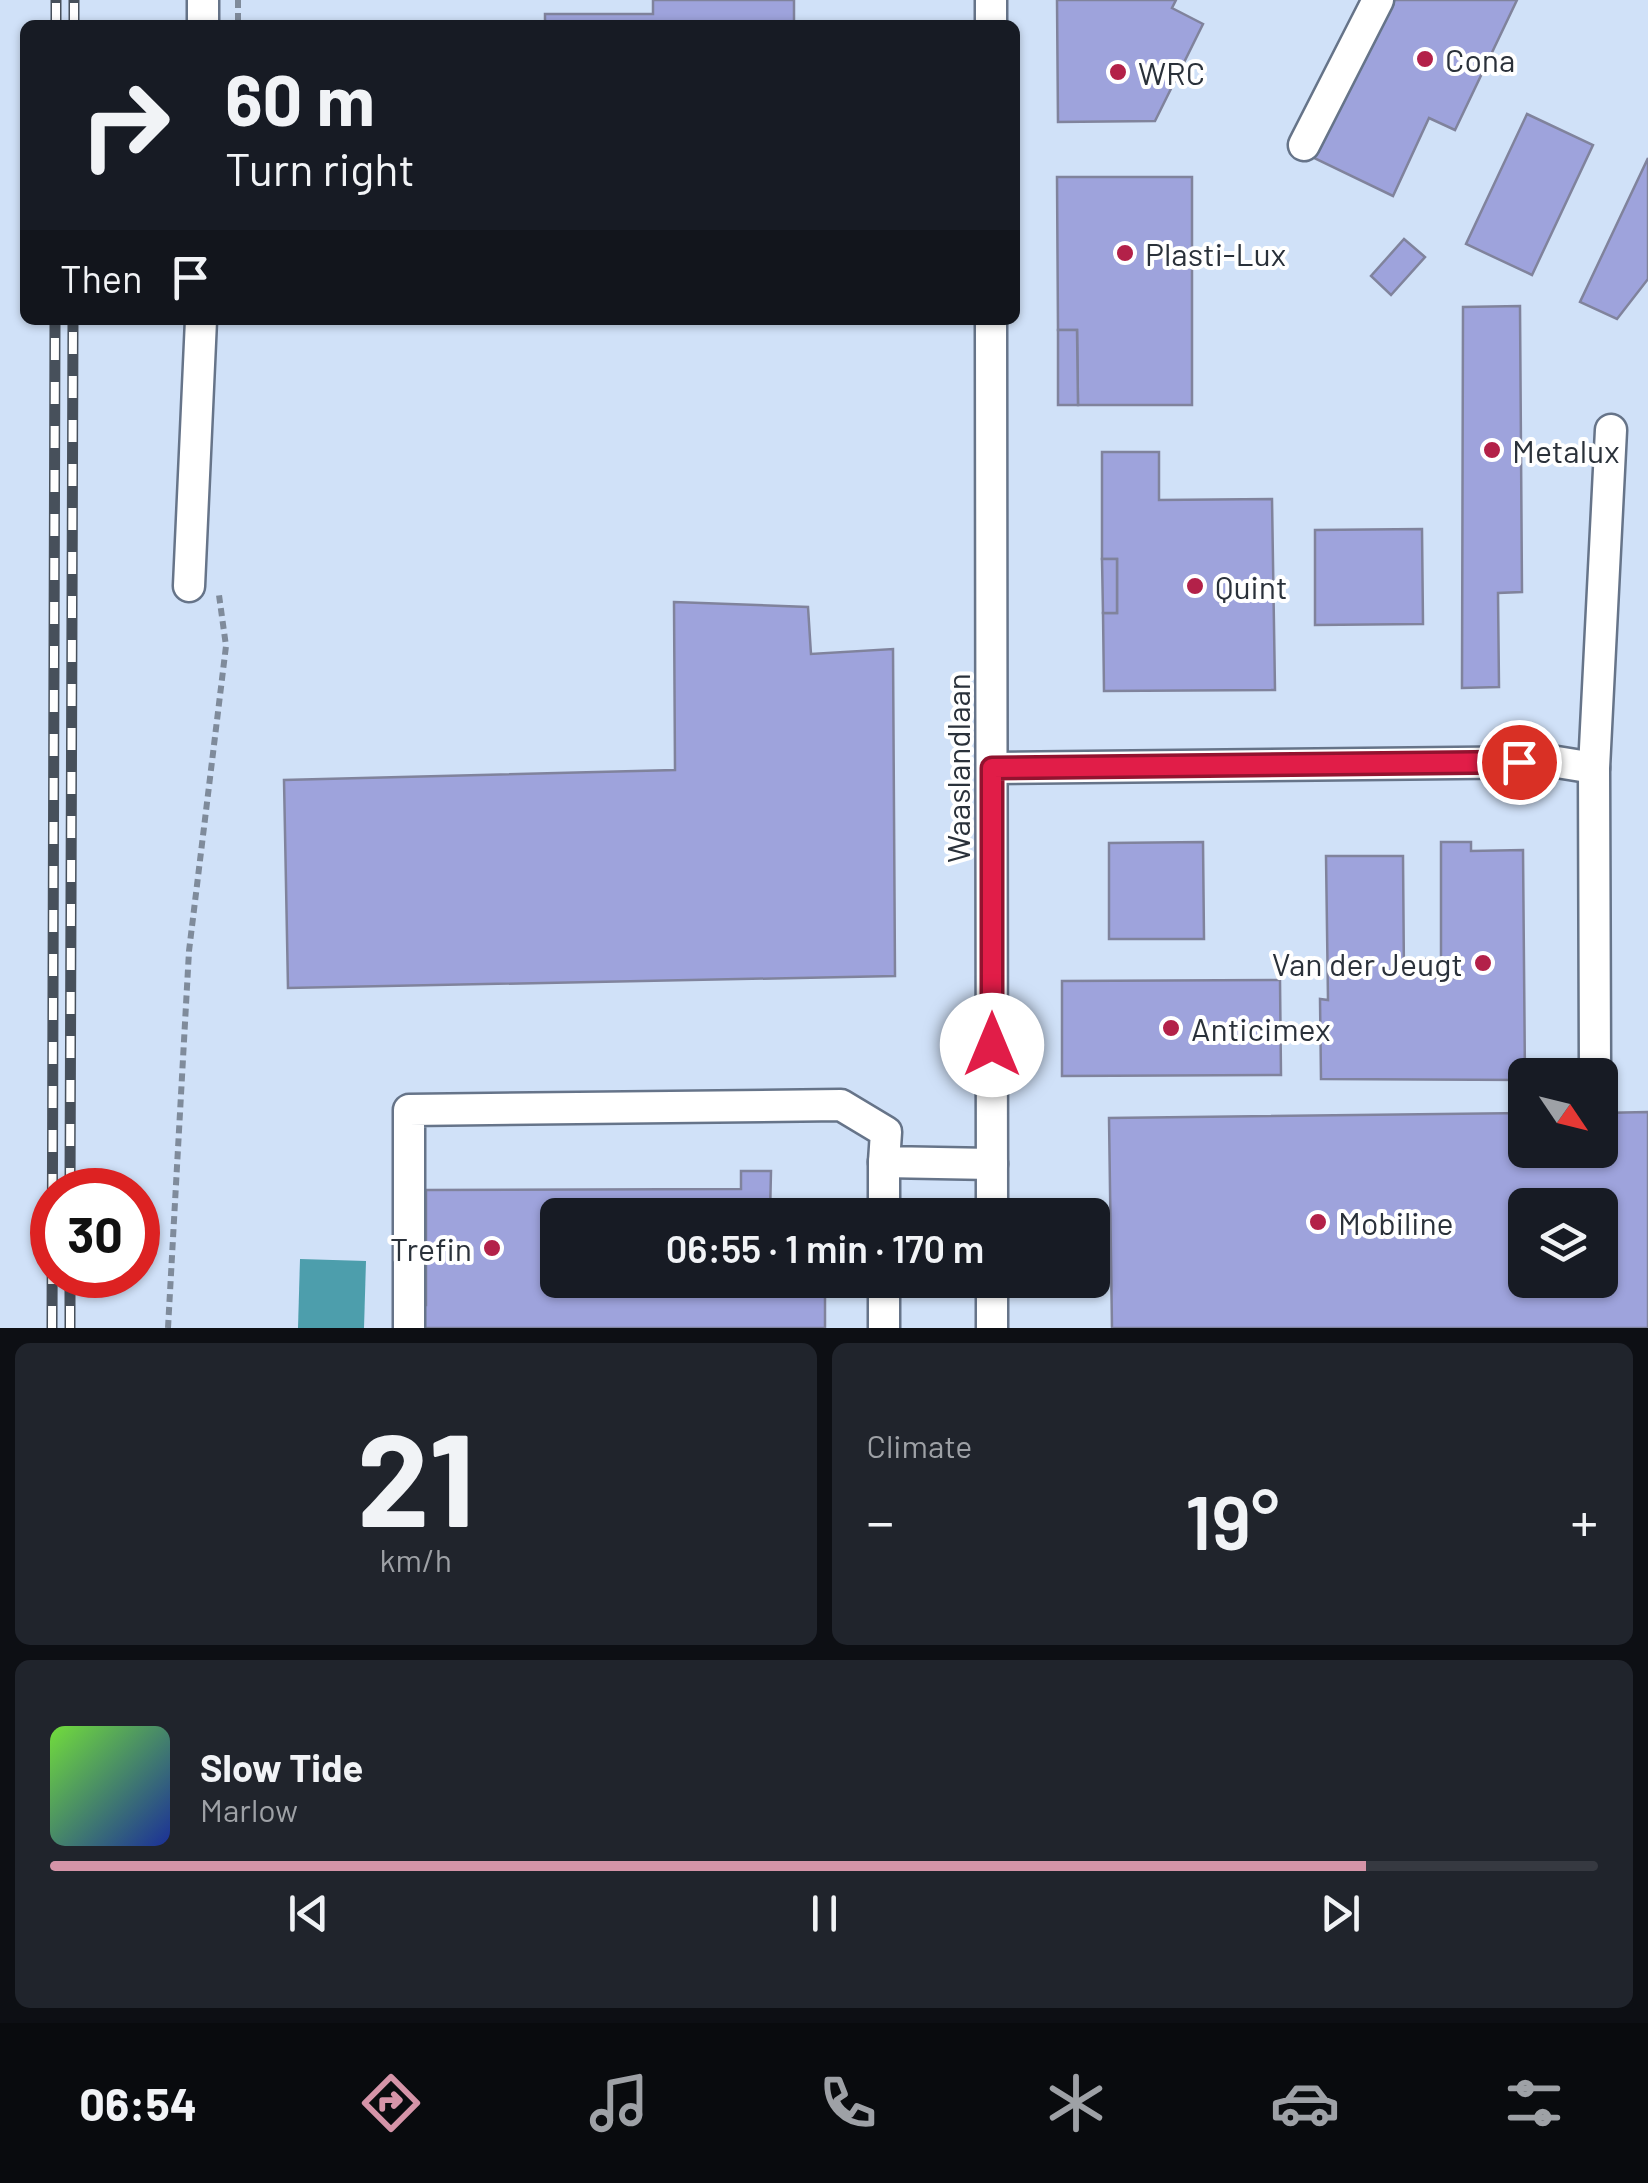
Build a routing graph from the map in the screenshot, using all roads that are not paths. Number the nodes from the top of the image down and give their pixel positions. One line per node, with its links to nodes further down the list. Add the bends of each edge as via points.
1 (1378, 0): 2 (street)
2 (1304, 145)
3 (201, 325): 6 (street)
4 (991, 325): 7 (street, Waaslandlaan)
5 (1612, 430): 8 (street)
6 (203, 584)
7 (992, 768): 8 (street, via 1556,762); 11 (street, Waaslandlaan)
8 (1594, 768): 9 (street)
9 (1595, 1058)
10 (884, 1162): 11 (street); 12 (street); 16 (street, via 886,1132 841,1105 409,1110)
11 (992, 1164): 13 (street, Waaslandlaan)
12 (884, 1198)
13 (992, 1198)
14 (884, 1298): 17 (street)
15 (992, 1298): 18 (street)
16 (410, 1328)
17 (884, 1328)
18 (992, 1328)

